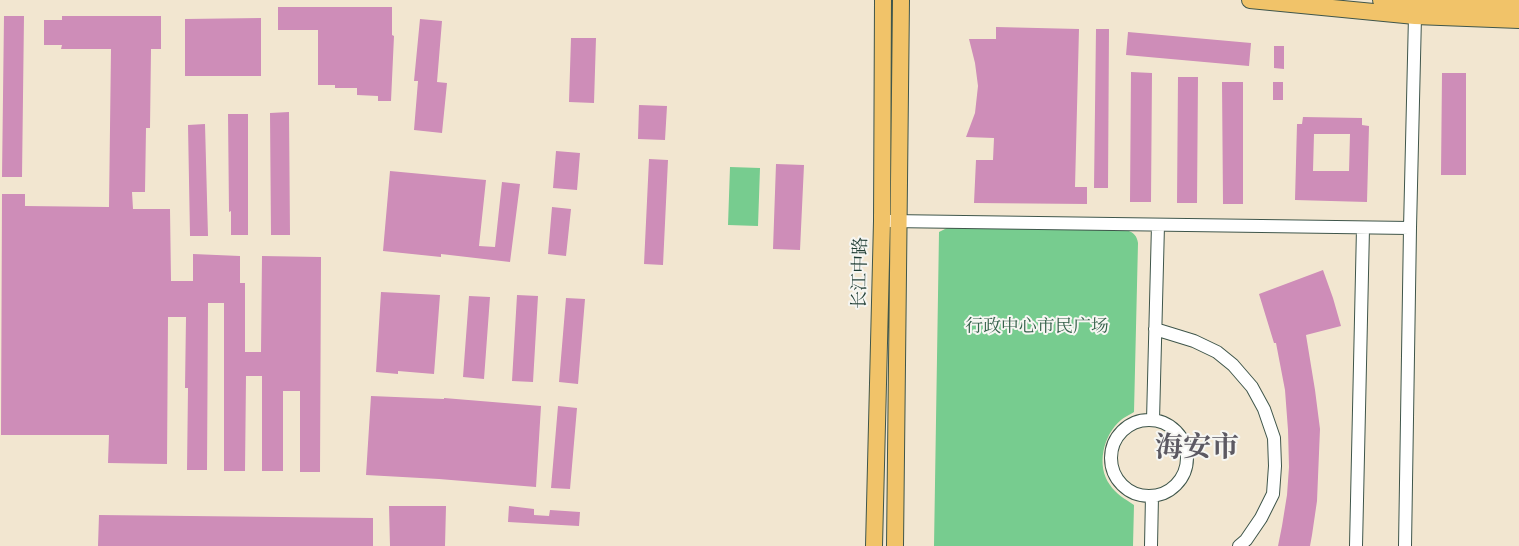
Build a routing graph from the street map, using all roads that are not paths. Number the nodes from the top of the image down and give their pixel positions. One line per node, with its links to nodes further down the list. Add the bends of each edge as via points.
1 (883, 0): 9 (main road, 长江中路)
2 (901, 0): 10 (main road)
3 (1250, 0): 4 (main road)
4 (1255, 0): 7 (main road)
5 (1381, 0): 6 (main road)
6 (1519, 8)
7 (1415, 16): 8 (main road); 13 (street)
8 (1519, 20)
9 (882, 221): 10 (street); 17 (main road, 长江中路)
10 (899, 222): 11 (street); 18 (main road)
11 (1158, 225): 12 (street); 14 (street)
12 (1363, 228): 13 (street); 21 (street)
13 (1410, 228): 22 (street)
14 (1155, 329): 15 (street); 20 (street, via 1217,352 1233,364 1252,387 1264,409 1274,438 1273,494 1261,518)
15 (1153, 420): 16 (street, via 1168,424 1180,435 1186,449 1187,465 1175,487); 16 (street, via 1137,422 1124,430 1114,442 1111,458 1114,474 1123,486 1137,494)
16 (1152, 496): 19 (street)
17 (874, 546)
18 (895, 546)
19 (1152, 546)
20 (1238, 546)
21 (1356, 546)
22 (1405, 546)

